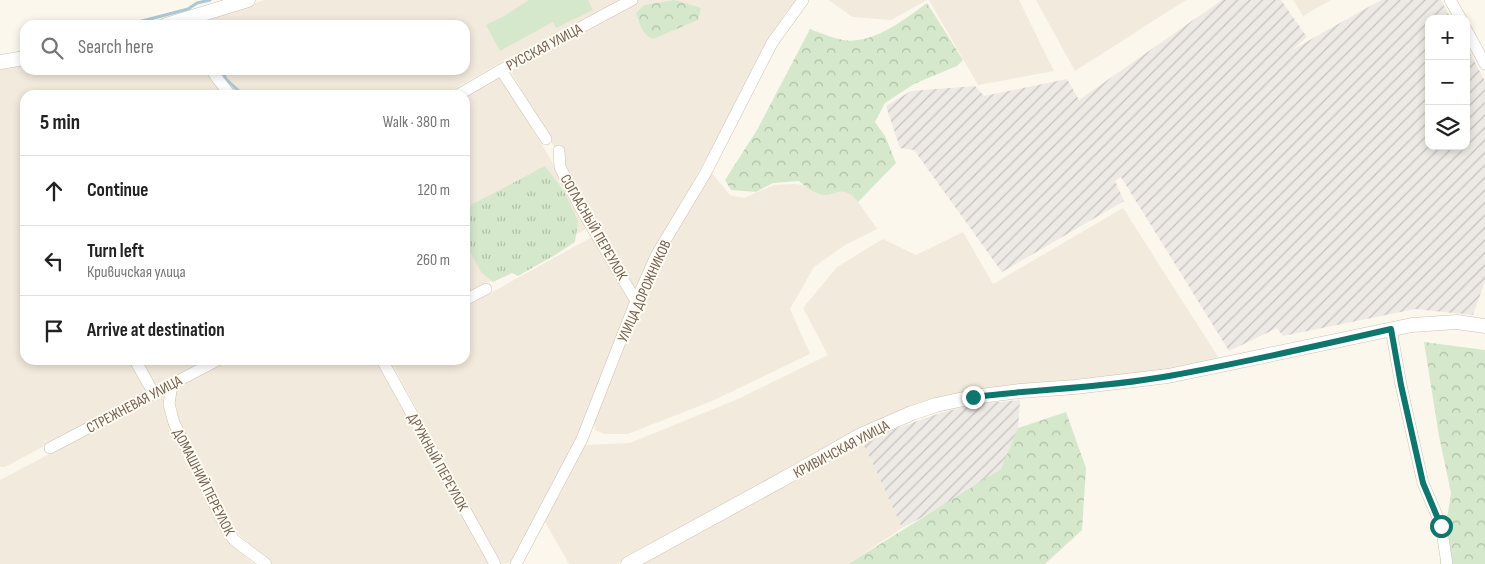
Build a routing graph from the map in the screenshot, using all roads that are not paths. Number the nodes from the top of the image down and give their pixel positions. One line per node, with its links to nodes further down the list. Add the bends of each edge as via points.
1 (248, 0): 6 (street)
2 (632, 0): 11 (street, РУССКАЯ УЛИЦА)
3 (803, 0): 19 (street, УЛИЦА ДОРОЖНИКОВ, via 772,43 705,174 657,254)
4 (1450, 0): 5 (street)
5 (1458, 15)
6 (192, 20)
7 (1470, 36): 10 (street)
8 (20, 59): 9 (street)
9 (0, 62)
10 (1485, 64)
11 (501, 70): 14 (street, РУССКАЯ УЛИЦА); 15 (street)
12 (215, 75): 13 (street)
13 (226, 90)
14 (467, 90)
15 (546, 139)
16 (559, 151): 19 (street, СОГЛАСНЫЙ ПЕРЕУЛОК, via 560,167 580,207)
17 (486, 289): 18 (street)
18 (470, 297)
19 (636, 301): 30 (street, УЛИЦА ДОРОЖНИКОВ, via 582,439)
20 (1485, 326): 21 (street, КРИВИЧСКАЯ УЛИЦА, via 1448,322)
21 (1391, 329): 31 (street, КРИВИЧСКАЯ УЛИЦА, via 1168,376 973,397 930,407 859,436); 32 (street, via 1423,483 1441,526)
22 (138, 365): 26 (street)
23 (208, 365): 25 (street, СТРЕЖНЕВАЯ УЛИЦА)
24 (385, 365): 29 (street, ДРУЖНЫЙ ПЕРЕУЛОК)
25 (172, 384): 26 (street, СТРЕЖНЕВАЯ УЛИЦА); 28 (street, ДОМАШНИЙ ПЕРЕУЛОК, via 170,404 174,422 226,528 234,540)
26 (154, 394): 27 (street, СТРЕЖНЕВАЯ УЛИЦА)
27 (50, 448)
28 (266, 564)
29 (495, 564)
30 (516, 564)
31 (628, 564)
32 (1447, 564)

